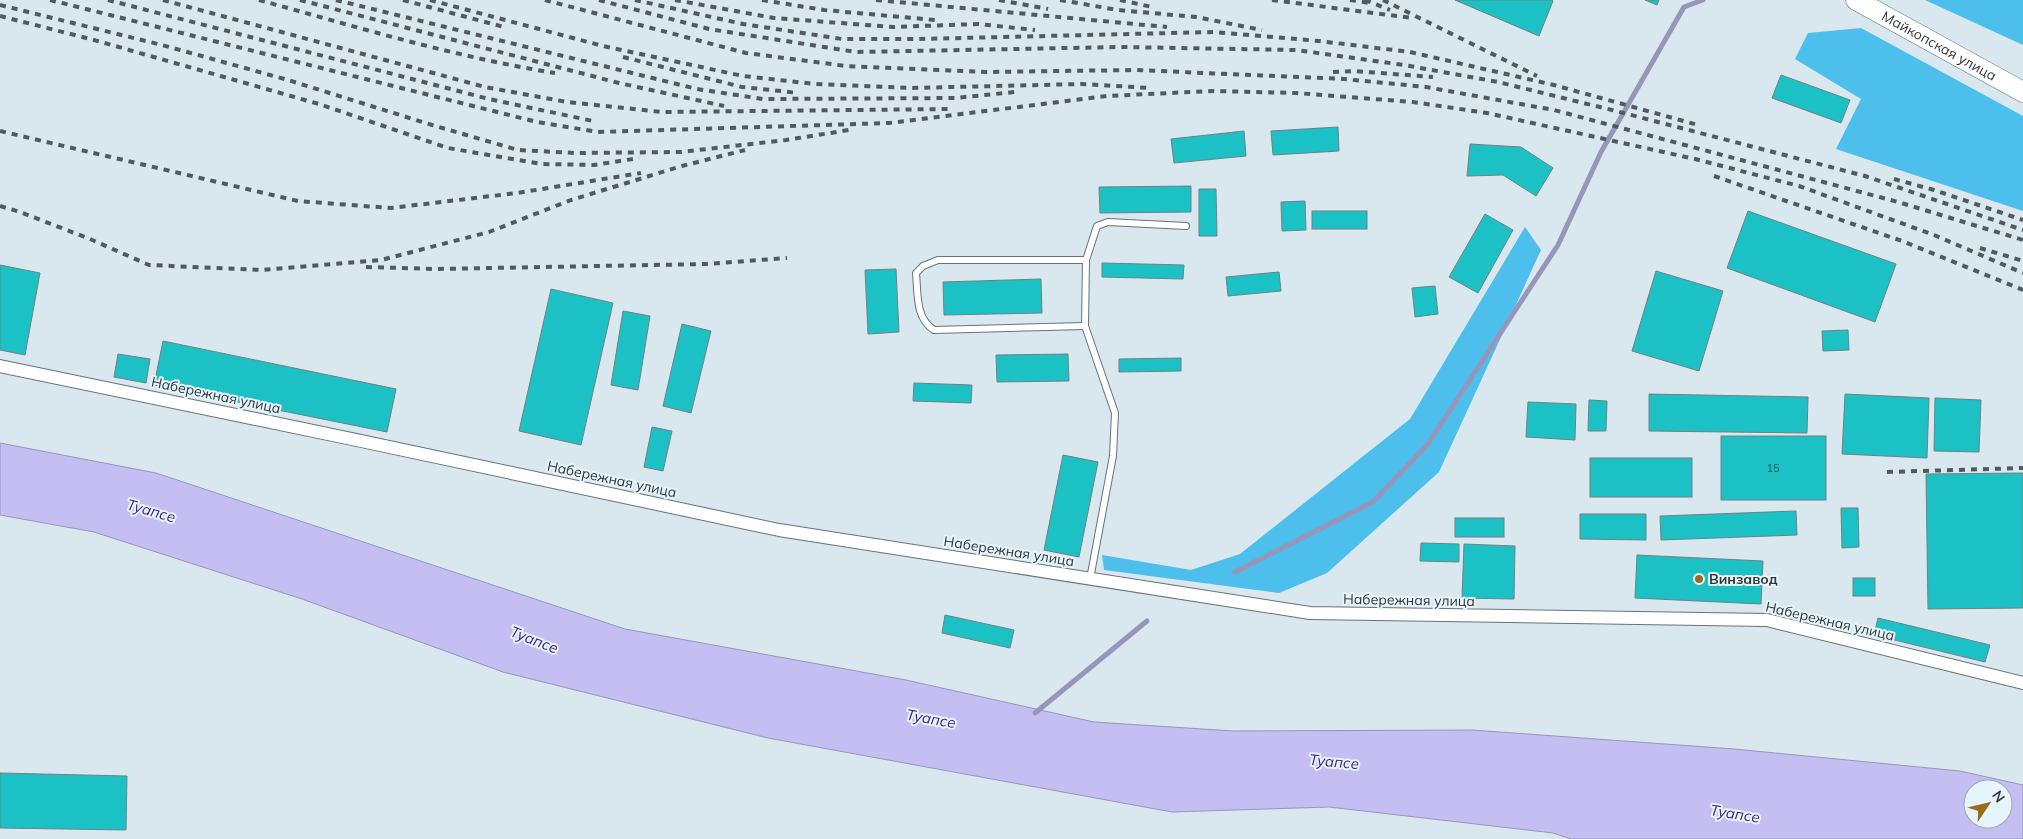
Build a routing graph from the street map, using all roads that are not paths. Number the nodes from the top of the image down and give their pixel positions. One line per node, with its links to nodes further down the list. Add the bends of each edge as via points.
1 (1856, 0): 2 (main road, Майкопская улица)
2 (2023, 92)
3 (1186, 226): 4 (lane, via 1108,222 1097,226)
4 (1086, 260): 5 (lane); 5 (lane, via 938,260 916,273 919,311 926,326 934,330)
5 (1085, 326): 7 (lane, via 1115,413 1113,456)
6 (0, 366): 7 (street, Набережная улица, via 778,530)
7 (1090, 579): 8 (street, Набережная улица, via 1310,613 1768,620)
8 (2023, 683)

